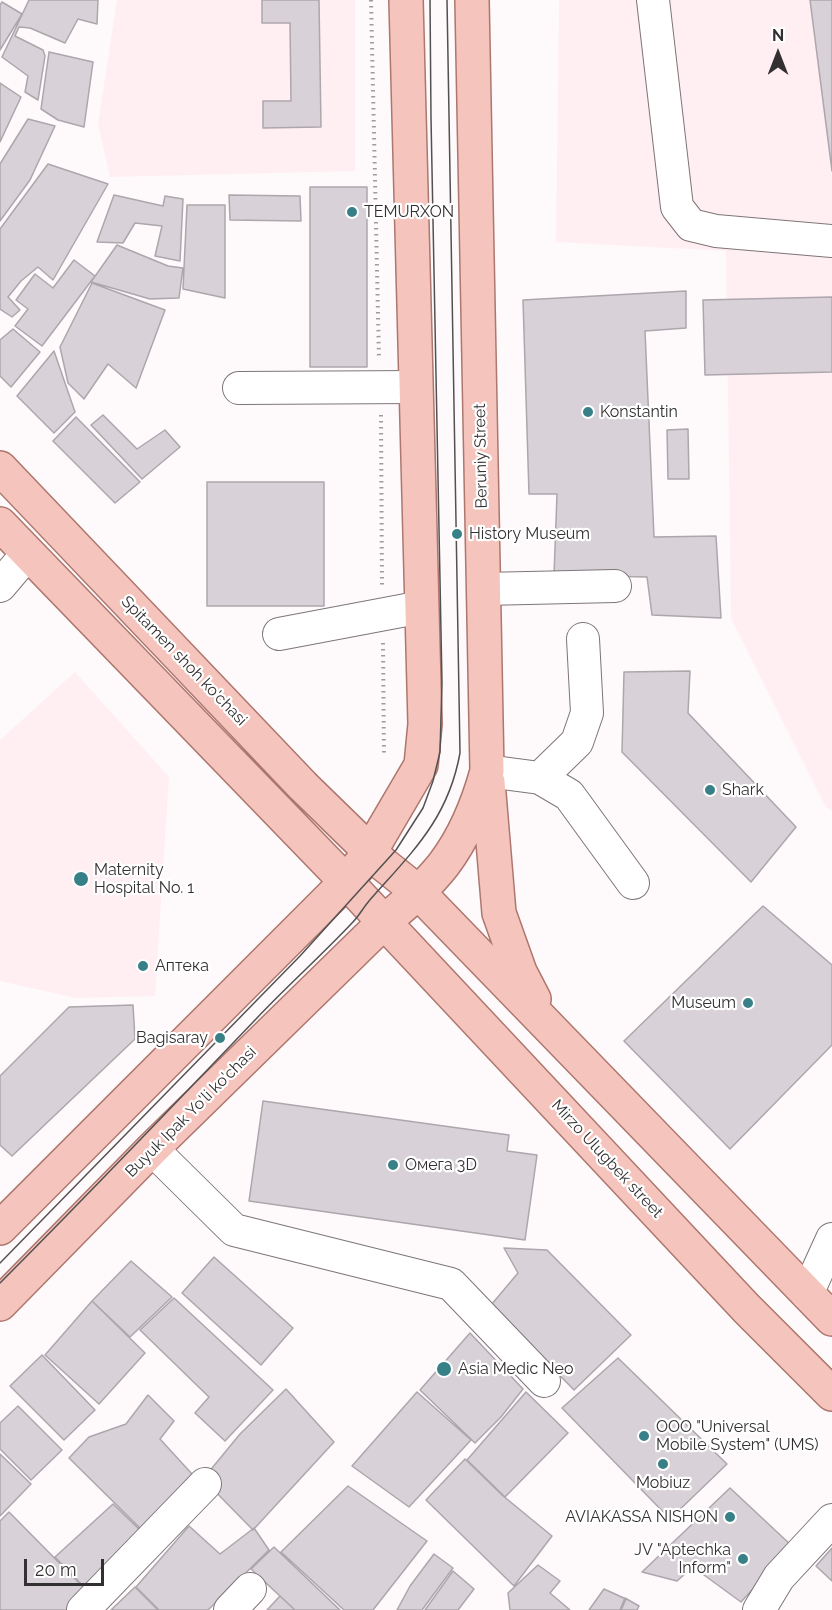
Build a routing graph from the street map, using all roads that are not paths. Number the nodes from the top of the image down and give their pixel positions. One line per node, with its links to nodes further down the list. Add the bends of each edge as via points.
1 (406, 0): 5 (main road)
2 (472, 0): 12 (main road, Beruniy Street)
3 (653, 0): 4 (street, via 677,207 691,225 716,231)
4 (832, 241)
5 (416, 387): 6 (street); 13 (main road)
6 (239, 388)
7 (0, 468): 18 (main road, Spitamen shoh ko'chasi)
8 (0, 524): 9 (main road)
9 (28, 553): 10 (street); 19 (main road)
10 (0, 586)
11 (615, 586): 12 (street)
12 (484, 589): 16 (main road, Beruniy Street)
13 (422, 608): 14 (street); 18 (main road, via 425,724 421,765)
14 (279, 634)
15 (583, 639): 17 (street, via 587,714 577,742)
16 (487, 771): 17 (street); 21 (main road, Beruniy Street, via 477,805 461,837 444,864); 23 (main road, via 499,913 520,972)
17 (540, 778): 20 (street, via 569,795)
18 (370, 852): 19 (main road); 21 (main road, Spitamen shoh ko'chasi)
19 (346, 882): 22 (main road, Mirzo Ulugbek street); 25 (main road)
20 (633, 884)
21 (418, 892): 22 (main road, Buyuk Ipak Yo'li ko'chasi); 23 (main road)
22 (384, 922): 24 (main road, Buyuk Ipak Yo'li ko'chasi); 31 (main road, Mirzo Ulugbek street, via 747,1309)
23 (548, 1025): 27 (main road)
24 (152, 1149): 28 (main road, Buyuk Ipak Yo'li ko'chasi); 30 (street, via 234,1230 451,1284)
25 (0, 1228)
26 (832, 1239): 27 (street)
27 (807, 1294): 29 (main road)
28 (0, 1304)
29 (832, 1319)
30 (544, 1381)
31 (832, 1394)
32 (205, 1484): 34 (street)
33 (832, 1520): 35 (street, via 779,1577)
34 (83, 1610)
35 (759, 1610)

